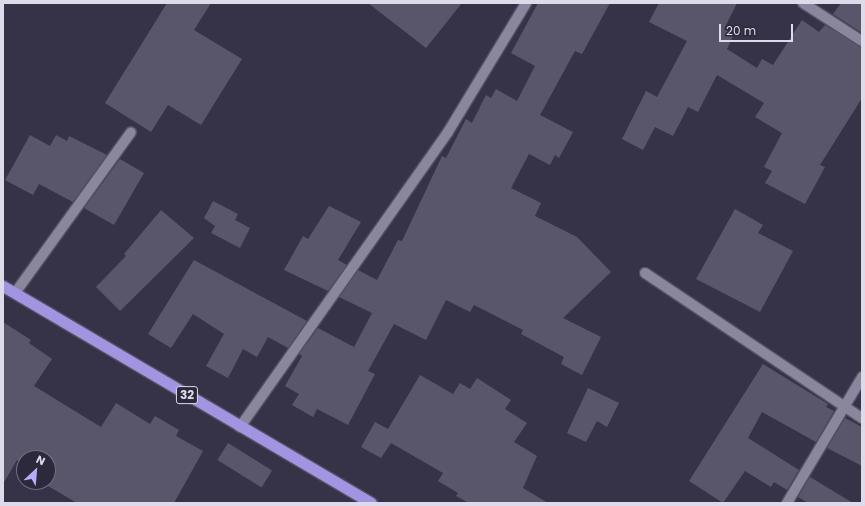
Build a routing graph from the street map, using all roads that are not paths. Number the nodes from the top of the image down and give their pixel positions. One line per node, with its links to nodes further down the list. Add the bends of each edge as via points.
1 (526, 3): 11 (street, via 448,132)
2 (803, 3): 3 (street)
3 (862, 42)
4 (131, 132): 7 (street)
5 (645, 274): 9 (street)
6 (3, 286): 7 (highway, 32)
7 (15, 293): 11 (highway, 32)
8 (862, 377): 9 (street)
9 (845, 406): 10 (street); 13 (street)
10 (862, 418)
11 (240, 427): 12 (highway, 32)
12 (371, 503)
13 (787, 503)

